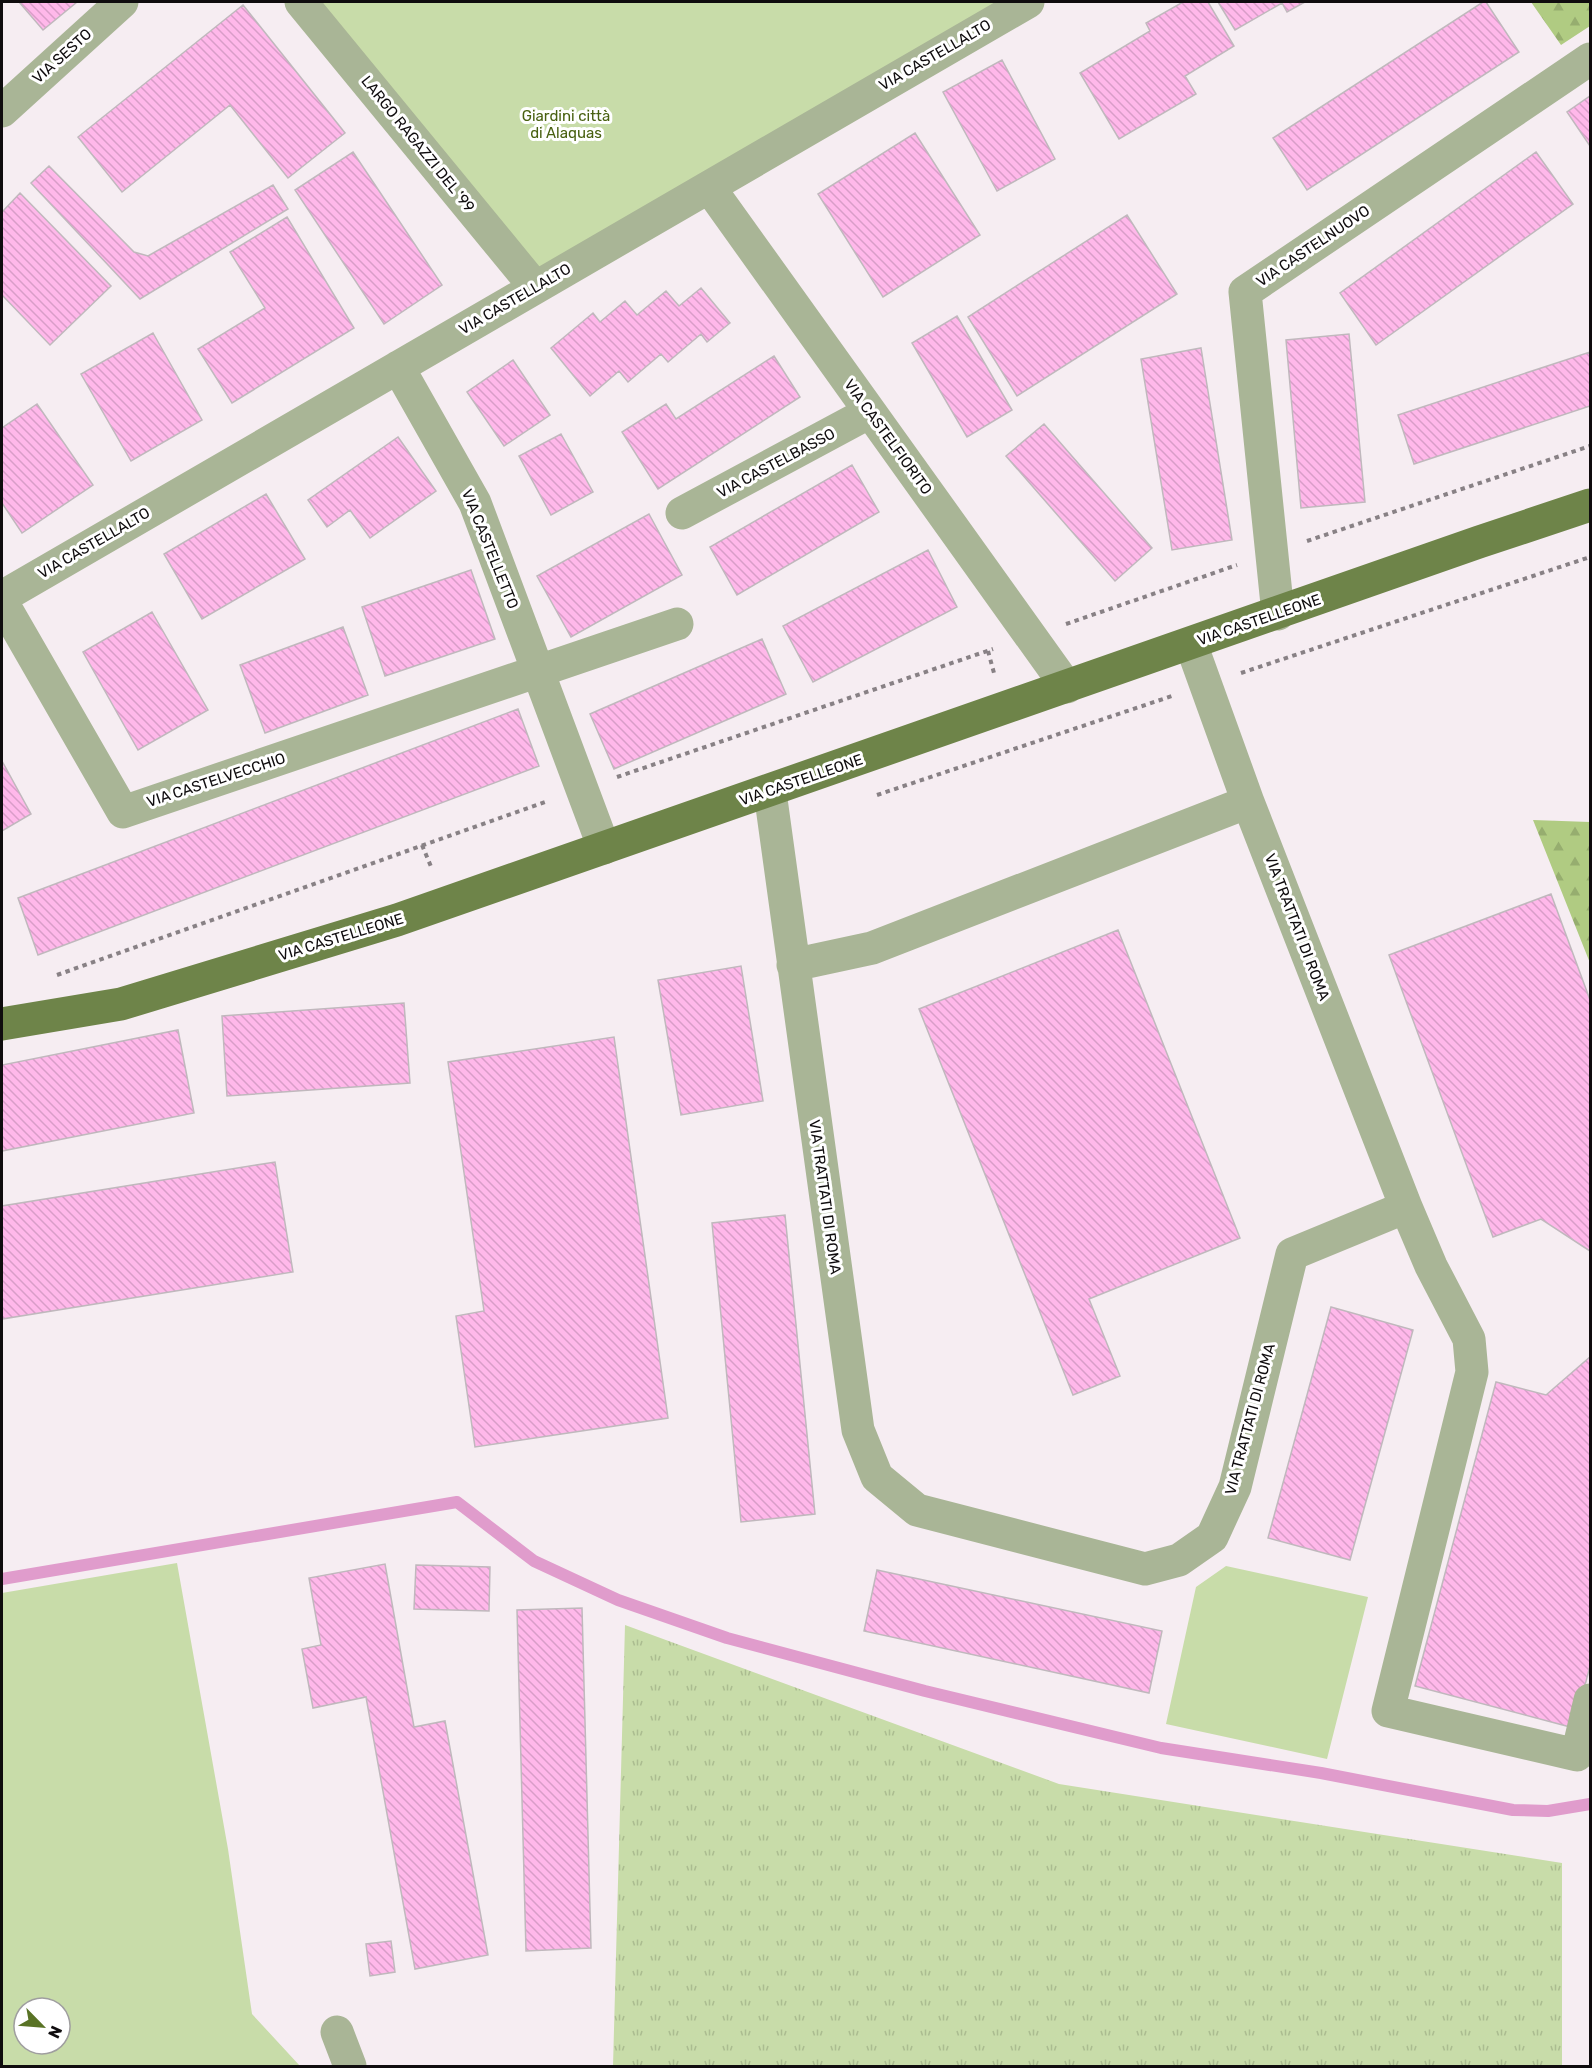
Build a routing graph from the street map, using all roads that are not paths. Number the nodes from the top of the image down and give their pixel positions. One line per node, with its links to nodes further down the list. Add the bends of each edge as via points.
1 (122, 2): 5 (street, VIA SESTO)
2 (301, 2): 7 (street, LARGO RAGAZZI DEL '99)
3 (1028, 2): 6 (street, VIA CASTELLALTO)
4 (1590, 60): 14 (street, VIA CASTELNUOVO, via 1245,292)
5 (2, 111)
6 (709, 187): 7 (street, VIA CASTELLALTO); 9 (street, VIA CASTELFIORITO)
7 (535, 287): 8 (street, VIA CASTELLALTO)
8 (398, 367): 12 (street, VIA CASTELLALTO); 17 (street, VIA CASTELLETTO, via 475,504)
9 (870, 412): 11 (street, VIA CASTELBASSO); 18 (street, VIA CASTELFIORITO)
10 (1590, 505): 14 (main road, VIA CASTELLEONE)
11 (682, 513)
12 (2, 597)
13 (2, 602): 17 (street, VIA CASTELVECCHIO, via 123,812)
14 (1278, 614): 16 (main road, VIA CASTELLEONE)
15 (677, 624): 17 (street)
16 (1191, 644): 18 (main road, VIA CASTELLEONE); 20 (street, VIA TRATTATI DI ROMA)
17 (539, 672): 21 (street, VIA CASTELLETTO)
18 (1068, 687): 19 (main road, VIA CASTELLEONE)
19 (770, 792): 21 (main road, VIA CASTELLEONE); 22 (street, VIA TRATTATI DI ROMA)
20 (1248, 802): 22 (street, via 872,948); 24 (street, VIA TRATTATI DI ROMA)
21 (604, 848): 23 (main road, VIA CASTELLEONE, via 397,920 121,1004)
22 (793, 965): 24 (street, VIA TRATTATI DI ROMA, via 858,1430 877,1477 917,1510 1145,1569 1179,1560 1212,1537 1235,1487 1292,1254)
23 (2, 1024)
24 (1406, 1208): 25 (street, via 1468,1339 1472,1372 1388,1711 1577,1755)
25 (1590, 1700)
26 (337, 2032): 27 (street)
27 (350, 2067)

